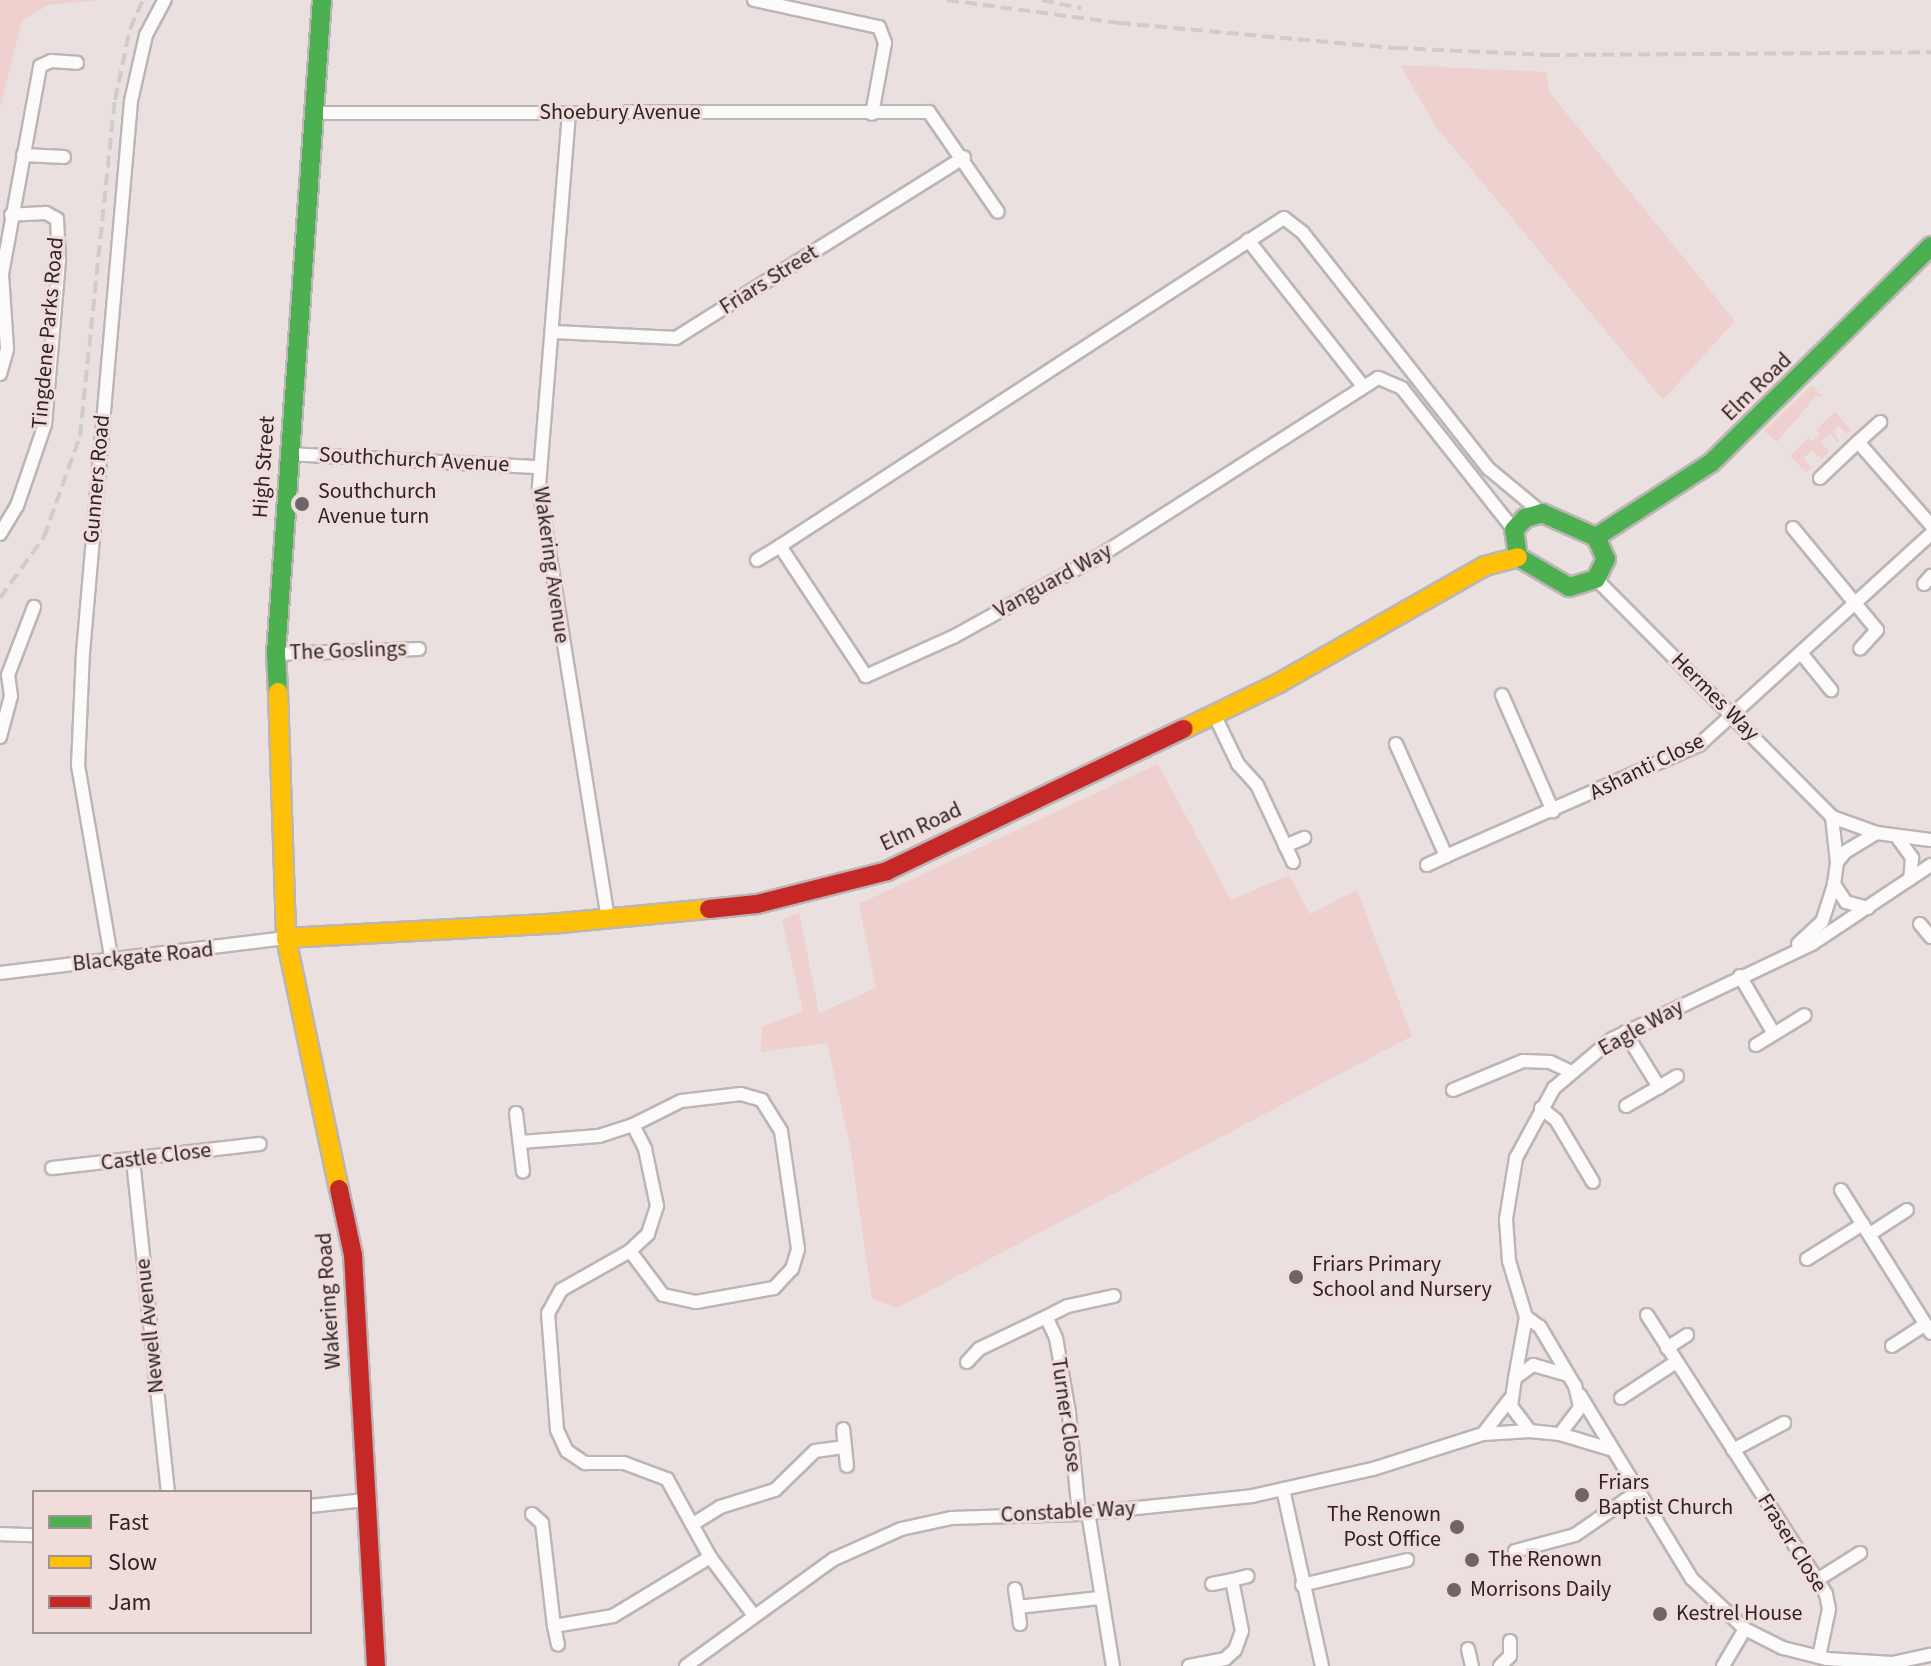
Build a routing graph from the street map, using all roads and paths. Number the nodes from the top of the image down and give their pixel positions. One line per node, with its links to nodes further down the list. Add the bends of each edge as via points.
1 (165, 0): 69 (street, Gunners Road, via 146,35 131,101 83,653 78,766)
2 (322, 0): 5 (street, High Street)
3 (754, 0): 7 (street, via 879,27 885,43)
4 (77, 63): 8 (street, Tingdene Parks Road, via 51,61 40,66)
5 (311, 113): 6 (street, Shoebury Avenue); 22 (street, High Street)
6 (569, 113): 7 (street, Shoebury Avenue); 15 (street, Wakering Avenue)
7 (872, 114): 10 (street, Shoebury Avenue, via 929,112)
8 (23, 155): 9 (street); 12 (street, Tingdene Parks Road)
9 (64, 157)
10 (964, 157): 11 (street); 15 (street, Friars Street, via 676,338)
11 (998, 212)
12 (11, 215): 16 (street, Tingdene Parks Road, via 2,274 7,349); 29 (street, Tingdene Parks Road, via 46,213 57,219 59,260 45,424 17,506)
13 (1248, 240): 17 (street); 18 (street, via 1275,220 1292,221); 32 (street)
14 (1931, 246): 30 (street, Elm Road, via 1711,463)
15 (555, 332): 23 (street, Wakering Avenue)
16 (0, 374)
17 (1362, 385): 19 (street, via 1389,380); 32 (street, Vanguard Way, via 1103,554 955,636 866,676)
18 (1435, 398): 19 (street); 25 (street, via 1489,469)
19 (1418, 410): 28 (street)
20 (1880, 422): 21 (street)
21 (1858, 442): 24 (street); 26 (street)
22 (289, 454): 23 (street, Southchurch Avenue); 42 (street, High Street)
23 (539, 467): 64 (street, Wakering Avenue, via 541,508)
24 (1820, 478)
25 (1542, 513): 28 (street, via 1525,518); 30 (street)
26 (1931, 525)
27 (1793, 528): 37 (street)
28 (1514, 530): 34 (street)
29 (0, 534)
30 (1596, 537): 36 (street, via 1606,559)
31 (1926, 539): 33 (street); 37 (street, Ashanti Close)
32 (780, 546): 35 (street)
33 (1931, 554)
34 (1518, 557): 36 (street, via 1569,587); 45 (street, Elm Road, via 1485,566 1311,667)
35 (757, 560)
36 (1596, 579): 46 (street, Hermes Way)
37 (1857, 600): 40 (street, via 1877,630); 41 (street, Ashanti Close)
38 (34, 607): 47 (street, via 8,675 11,696)
39 (419, 649): 42 (street, The Goslings)
40 (1860, 649)
41 (1801, 653): 43 (street); 46 (street, Ashanti Close)
42 (276, 654): 67 (street, High Street)
43 (1831, 690)
44 (1502, 695): 49 (street)
45 (1213, 712): 55 (street); 64 (street, Elm Road, via 887,871 768,902)
46 (1734, 714): 49 (street, Ashanti Close, via 1699,745); 50 (street, Hermes Way)
47 (0, 737)
48 (1396, 744): 56 (street)
49 (1553, 811): 56 (street, Ashanti Close)
50 (1832, 817): 51 (street, Hermes Way); 58 (street)
51 (1877, 833): 52 (street); 58 (street)
52 (1897, 837): 54 (street); 61 (street, via 1912,858)
53 (1304, 838): 55 (street)
54 (1931, 840)
55 (1285, 846): 57 (street)
56 (1446, 856): 59 (street, Ashanti Close)
57 (1293, 862)
58 (1837, 862): 62 (street)
59 (1427, 865)
60 (1931, 865): 61 (street)
61 (1910, 879): 63 (street)
62 (1834, 884): 63 (street, via 1846,902); 68 (street, Eagle Way, via 1822,922)
63 (1868, 908): 68 (street, Eagle Way, via 1826,936)
64 (608, 919): 67 (street, Elm Road)
65 (1920, 924): 66 (street)
66 (1931, 937)
67 (286, 938): 69 (street, Blackgate Road); 122 (street, Wakering Road, via 353,1255)
68 (1781, 956): 71 (street, Eagle Way)
69 (112, 962): 70 (street, Blackgate Road)
70 (0, 973)
71 (1740, 976): 73 (street, Eagle Way); 74 (street)
72 (1805, 1015): 74 (street)
73 (1625, 1032): 76 (street, Eagle Way); 78 (street)
74 (1774, 1034): 75 (street)
75 (1756, 1045)
76 (1569, 1071): 79 (street, via 1550,1062 1523,1061); 81 (street, Eagle Way)
77 (1677, 1076): 78 (street)
78 (1659, 1087): 80 (street)
79 (1453, 1090)
80 (1626, 1106)
81 (1541, 1108): 89 (street, via 1556,1120); 98 (street, Eagle Way, via 1516,1158 1506,1219 1509,1261)
82 (516, 1113): 84 (street)
83 (633, 1125): 84 (street, via 599,1136); 93 (street, via 649,1162 657,1206 648,1234); 93 (street, via 681,1101 741,1094 762,1100 781,1131 798,1249 788,1277 774,1288 696,1302 663,1295)
84 (521, 1142): 88 (street)
85 (260, 1144): 86 (street, Castle Close)
86 (133, 1160): 87 (street, Castle Close); 120 (street, Newell Avenue)
87 (52, 1168)
88 (523, 1172)
89 (1593, 1182)
90 (1841, 1190): 92 (street)
91 (1907, 1210): 92 (street)
92 (1866, 1229): 94 (street); 99 (street)
93 (630, 1251): 126 (street, via 561,1290 551,1306 546,1332 557,1430 567,1451 585,1463 624,1463 667,1479)
94 (1807, 1259)
95 (1114, 1296): 97 (street, via 1068,1306)
96 (1647, 1315): 102 (street, Fraser Close)
97 (1046, 1317): 103 (street, via 979,1349); 124 (street, Turner Close, via 1056,1338)
98 (1526, 1317): 105 (street, Eagle Way, via 1540,1327); 106 (street, Eagle Way)
99 (1928, 1328): 101 (street)
100 (1687, 1335): 102 (street)
101 (1892, 1346)
102 (1667, 1348): 104 (street, Fraser Close)
103 (967, 1362)
104 (1676, 1362): 108 (street); 117 (street, Fraser Close)
105 (1568, 1375): 106 (street, via 1533,1365); 107 (street)
106 (1515, 1378): 109 (street)
107 (1580, 1395): 114 (street, via 1575,1418); 116 (street)
108 (1621, 1398)
109 (1510, 1399): 112 (street); 113 (street)
110 (1784, 1423): 117 (street)
111 (843, 1429): 115 (street)
112 (1530, 1431): 113 (street, Constable Way); 114 (street)
113 (1483, 1434): 119 (street, Constable Way, via 1403,1461)
114 (1560, 1434): 116 (street)
115 (845, 1447): 118 (street); 126 (street, via 815,1451 775,1490 720,1507)
116 (1610, 1449): 121 (street)
117 (1733, 1450): 135 (street, Fraser Close)
118 (847, 1466)
119 (1283, 1489): 124 (street, Constable Way); 137 (street)
120 (168, 1490)
121 (1637, 1492): 129 (street, via 1575,1535); 144 (street, via 1692,1579)
122 (365, 1500): 123 (street); 152 (street, Wakering Road)
123 (312, 1506)
124 (1083, 1513): 139 (street, Turner Close); 141 (street, Constable Way, via 962,1517 901,1529 834,1559)
125 (532, 1514): 143 (street, via 542,1523)
126 (693, 1524): 131 (street)
127 (0, 1534): 128 (street)
128 (32, 1535)
129 (1515, 1551)
130 (1860, 1553): 135 (street)
131 (710, 1557): 141 (street); 143 (street, via 613,1616)
132 (1407, 1560): 137 (street)
133 (1248, 1576): 134 (street)
134 (1232, 1580): 136 (street); 154 (street, via 1241,1641 1225,1659)
135 (1817, 1580): 149 (street, Fraser Close, via 1829,1609)
136 (1212, 1584)
137 (1302, 1585): 155 (street)
138 (1015, 1589): 140 (street)
139 (1100, 1598): 140 (street); 153 (street, Turner Close)
140 (1018, 1607): 142 (street)
141 (752, 1613): 150 (street, Constable Way)
142 (1020, 1624)
143 (554, 1626): 146 (street)
144 (1745, 1629): 149 (street, via 1783,1648); 158 (street)
145 (1510, 1641): 157 (street, via 1510,1656)
146 (558, 1645)
147 (1468, 1649): 156 (street)
148 (1931, 1655): 151 (street)
149 (1819, 1657): 151 (street)
150 (693, 1664)
151 (1892, 1664)
152 (376, 1666)
153 (1113, 1666)
154 (1189, 1666)
155 (1322, 1666)
156 (1472, 1666)
157 (1500, 1666)
158 (1723, 1666)

